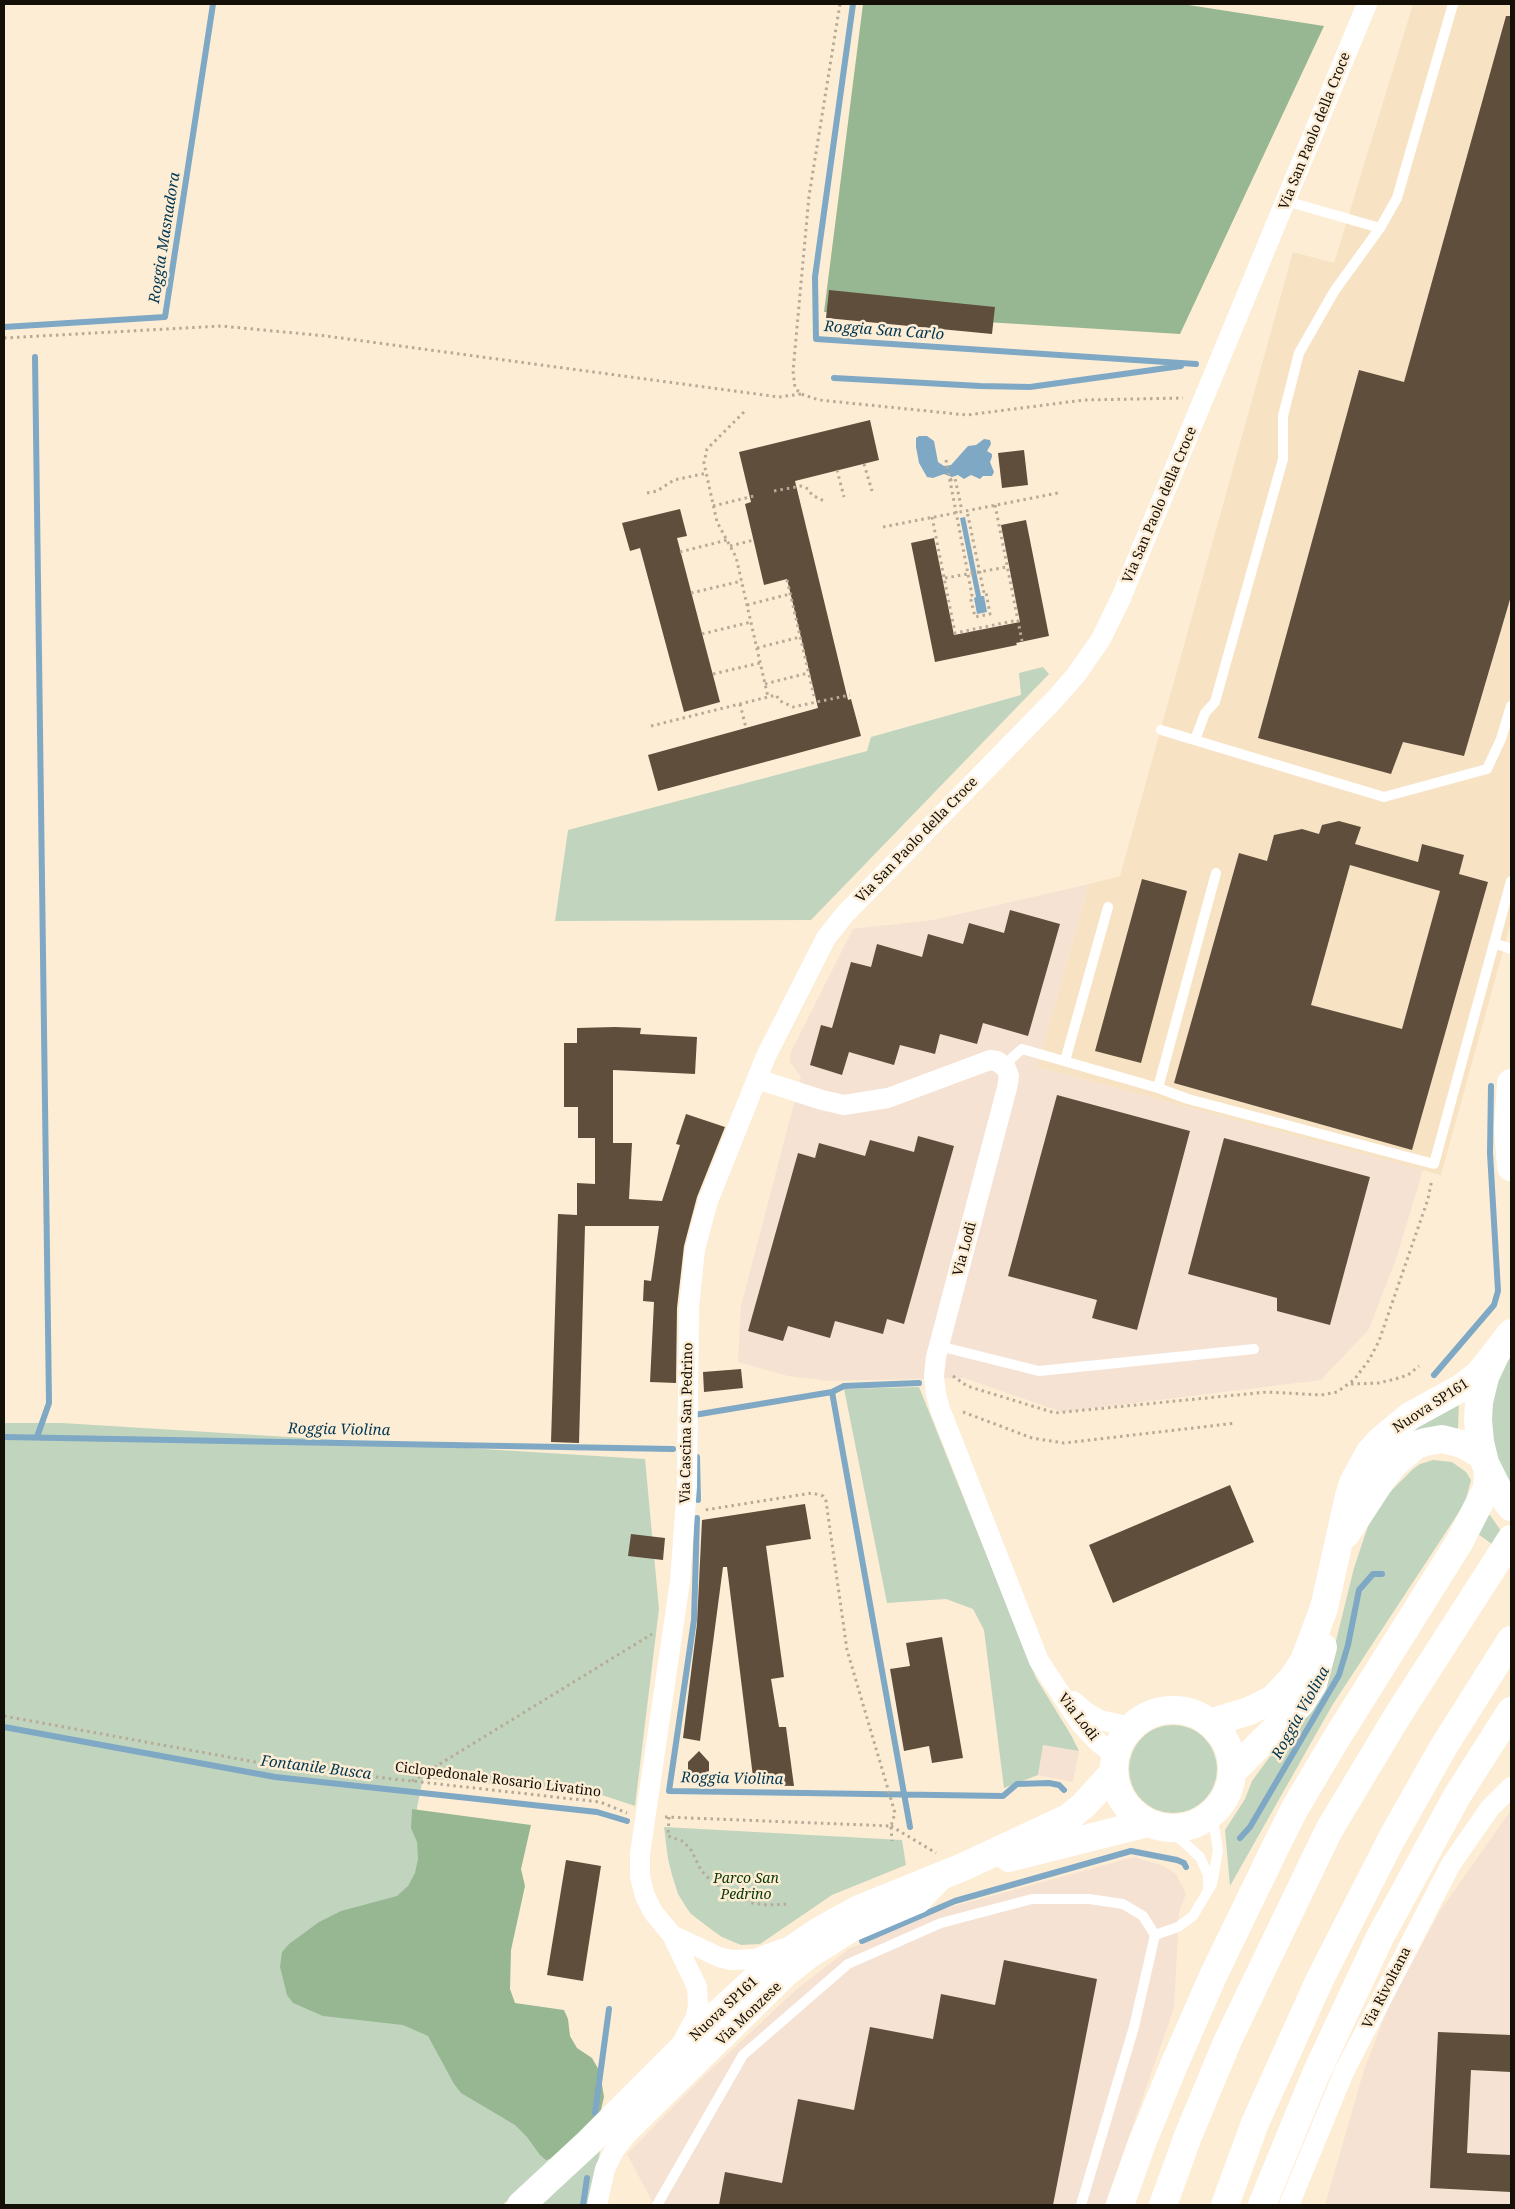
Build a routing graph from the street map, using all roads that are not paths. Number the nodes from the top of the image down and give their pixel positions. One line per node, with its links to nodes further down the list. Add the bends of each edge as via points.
1 (1367, 4): 3 (street, Via San Paolo della Croce)
2 (1453, 4): 4 (lane, via 1397,198)
3 (1286, 201): 4 (lane); 11 (street, Via San Paolo della Croce, via 1112,620 1092,652 1054,700)
4 (1380, 228): 7 (lane, via 1335,290 1300,353 1283,416 1284,460 1215,702 1205,713)
5 (1511, 706): 7 (lane, via 1487,769 1384,797)
6 (1161, 730): 7 (lane)
7 (1195, 740)
8 (1216, 873): 18 (lane)
9 (1511, 881): 12 (lane)
10 (1108, 907): 14 (lane)
11 (832, 929): 16 (street, Via Cascina San Pedrino, via 802,982)
12 (1494, 943): 13 (lane); 18 (lane, via 1434,1164 1188,1099)
13 (1511, 949)
14 (1065, 1061): 15 (lane, via 1022,1049); 18 (lane)
15 (1004, 1065): 16 (street, via 990,1060 888,1098 844,1105); 21 (street, Via Lodi, via 1008,1076 1007,1088)
16 (758, 1079): 40 (street, Via Cascina San Pedrino, via 708,1202 695,1249 689,1308 686,1513 680,1581 640,1854 640,1877 645,1896)
17 (1511, 1083): 19 (main road, via 1508,1128)
18 (1158, 1088)
19 (1511, 1167)
20 (1508, 1337): 23 (main road, via 1485,1377 1479,1402 1478,1433); 26 (main road, Nuova SP161, via 1479,1374 1461,1388 1410,1416 1370,1452 1354,1481)
21 (939, 1346): 22 (lane, via 1039,1371); 29 (street, Via Lodi, via 934,1362 937,1400 1030,1641)
22 (1254, 1349)
23 (1485, 1463): 24 (main road); 26 (main road, Nuova SP161, via 1462,1444 1442,1440 1416,1445 1382,1479); 48 (main road, via 1487,1488 1460,1542 1360,1699 1276,1846 1174,2065)
24 (1511, 1507)
25 (1507, 1545): 49 (main road, via 1329,1830 1228,2040)
26 (1337, 1548): 27 (main road, Nuova SP161)
27 (1324, 1608): 31 (main road, Nuova SP161, via 1304,1661 1281,1692 1249,1711); 34 (main road, Nuova SP161, via 1322,1653 1310,1689 1297,1707)
28 (1511, 1640): 50 (main road, via 1444,1746 1392,1838 1320,1979 1255,2123)
29 (1047, 1674): 32 (street, Via Lodi, via 1090,1715 1110,1724); 33 (street, Via Lodi, via 1080,1723 1104,1748)
30 (1511, 1711): 51 (main road, via 1457,1796 1380,1937 1315,2076)
31 (1210, 1723): 32 (main road, Nuova SP161, via 1192,1713 1171,1710 1151,1714); 34 (main road, Nuova SP161, via 1226,1744)
32 (1131, 1727): 33 (main road, Nuova SP161, via 1121,1739)
33 (1114, 1764): 37 (main road, via 1118,1793 1124,1804 1133,1813); 38 (main road, Nuova SP161, via 1084,1805 1068,1818)
34 (1232, 1772): 36 (main road, Nuova SP161, via 1225,1797)
35 (1511, 1787): 52 (street, Via Rivoltana, via 1490,1808 1451,1864 1352,2055)
36 (1209, 1816): 37 (main road, Nuova SP161, via 1189,1826); 39 (lane, via 1218,1860)
37 (1158, 1826): 38 (main road, Nuova SP161, via 1102,1833 1031,1854); 39 (lane, via 1200,1857 1208,1875)
38 (958, 1869): 42 (main road, Nuova SP161, via 872,1902); 45 (street, Via Monzese, via 920,1903 852,1932 787,1977 626,2135 606,2169)
39 (1207, 1893): 41 (lane, via 1197,1911 1185,1922 1172,1931)
40 (672, 1934): 42 (street, Via Cascina San Pedrino, via 720,1957 737,1961 761,1958); 43 (street, Via Cascina San Pedrino, via 695,1981 698,2005 689,2034)
41 (1155, 1935): 46 (lane, via 1143,1916 1123,1904 1089,1899 1032,1899 941,1923 848,1964 743,2055); 47 (lane, via 1134,2027)
42 (806, 1939): 43 (main road, Nuova SP161, via 759,1976)
43 (657, 2074): 44 (main road, Nuova SP161)
44 (521, 2205)
45 (597, 2205)
46 (657, 2205)
47 (1081, 2205)
48 (1120, 2205)
49 (1163, 2205)
50 (1225, 2205)
51 (1262, 2205)
52 (1290, 2205)

